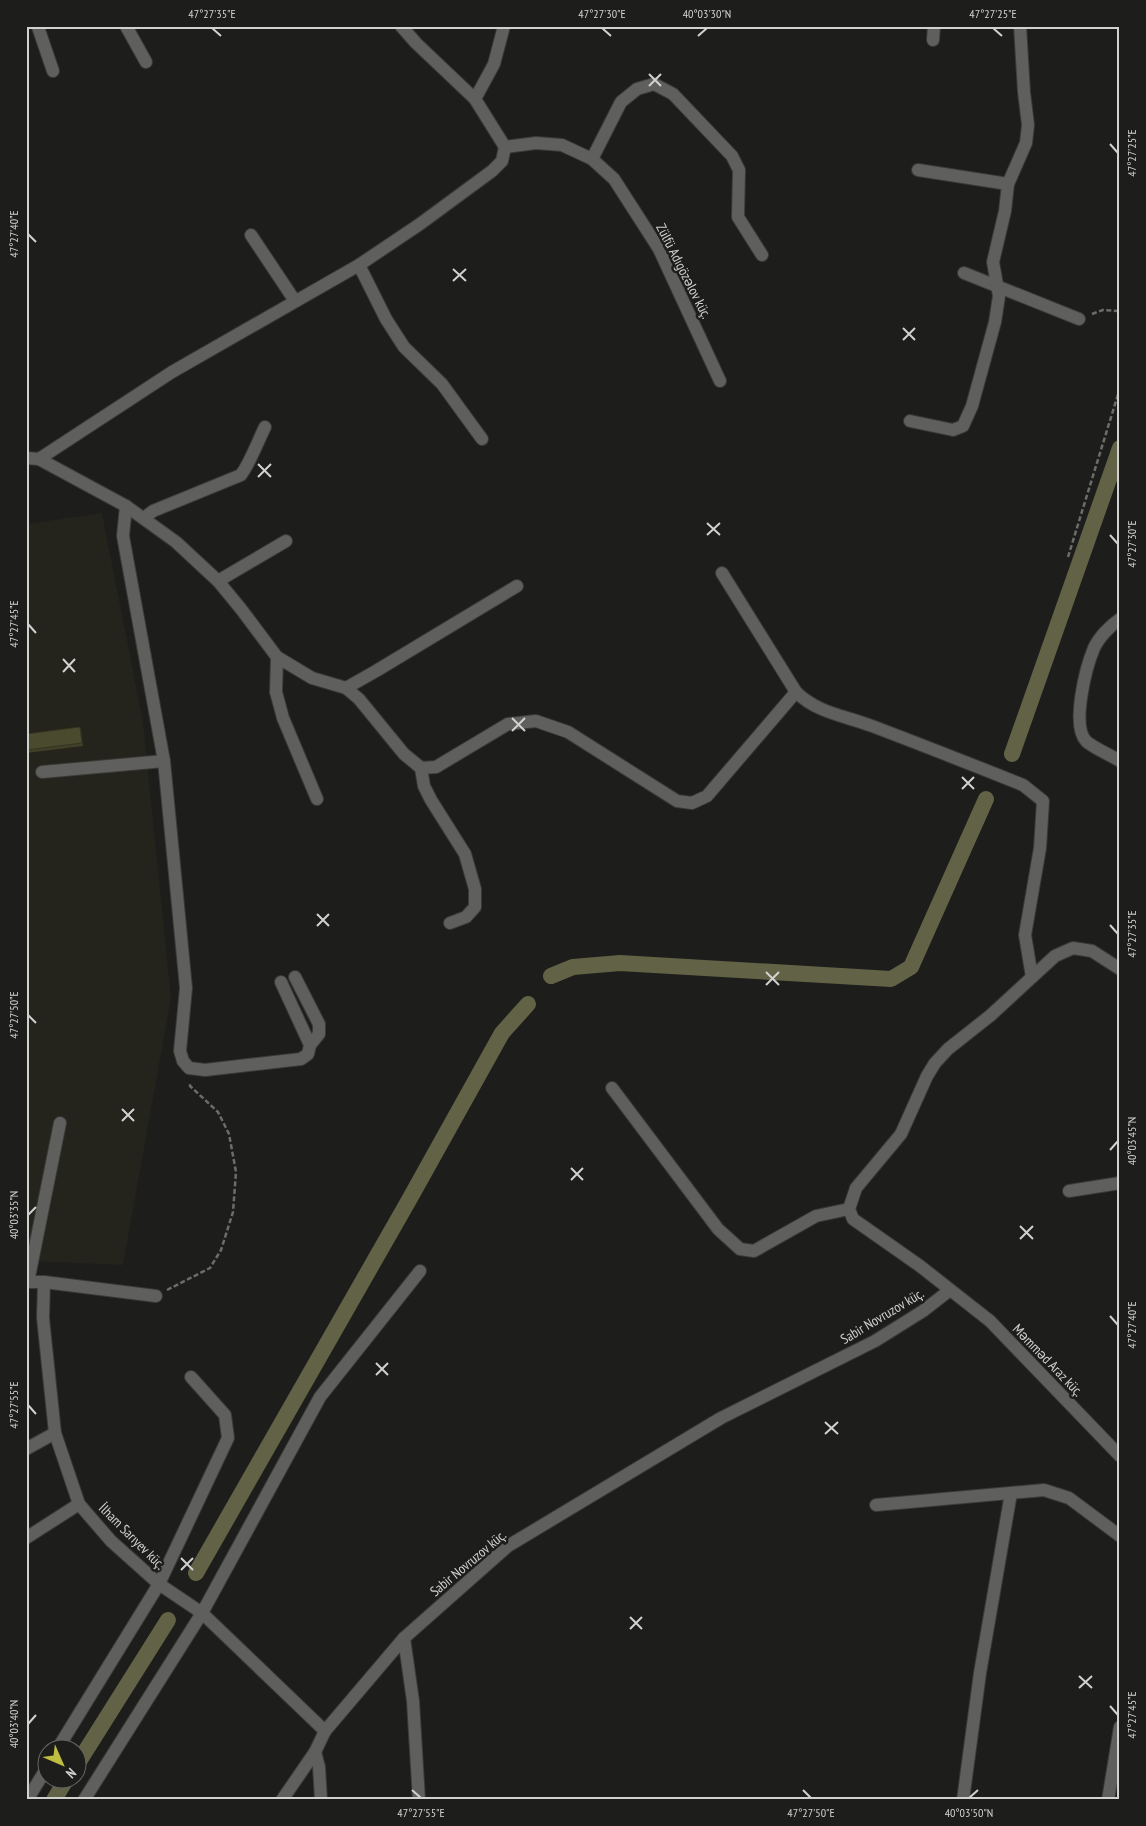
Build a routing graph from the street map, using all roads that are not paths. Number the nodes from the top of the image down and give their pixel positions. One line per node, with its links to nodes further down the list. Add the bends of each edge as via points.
1 (126, 26): 9 (street)
2 (401, 26): 11 (street)
3 (504, 26): 11 (street, via 494,64)
4 (934, 26): 8 (street)
5 (1020, 26): 15 (street, via 1028,125 1026,143)
6 (39, 27): 7 (street); 10 (street)
7 (26, 32)
8 (933, 40)
9 (146, 62)
10 (54, 71)
11 (475, 99): 12 (street)
12 (506, 148): 13 (street, Zülfü Adıgözəlov küç., via 536,143 562,145); 18 (street, via 502,161 492,171)
13 (592, 159): 17 (street, via 620,102 637,89 654,84 673,94 732,156 739,170 738,217); 23 (street, Zülfü Adıgözəlov küç., via 614,179 659,249)
14 (918, 170): 15 (street)
15 (1008, 184): 20 (street, via 993,262)
16 (252, 235): 21 (street)
17 (762, 254)
18 (359, 265): 21 (street); 26 (street, via 404,347 442,384)
19 (964, 273): 20 (street)
20 (998, 287): 22 (street); 24 (street, via 996,322 972,406 963,426 953,430)
21 (295, 302): 27 (street, via 172,372)
22 (1079, 320)
23 (720, 381)
24 (910, 421)
25 (265, 427): 29 (street, via 241,475 153,511)
26 (482, 439)
27 (33, 459): 28 (street)
28 (126, 506): 29 (street); 38 (street, via 123,536)
29 (144, 518): 32 (street)
30 (286, 541): 32 (street)
31 (722, 573): 37 (street)
32 (218, 581): 35 (street)
33 (517, 586): 36 (street)
34 (1120, 619): 39 (street, via 1095,646 1085,674 1078,722 1086,741)
35 (277, 657): 36 (street, via 312,678); 42 (street, via 276,692 283,718)
36 (346, 688): 40 (street, via 359,699 404,754)
37 (796, 692): 40 (street, via 707,796 692,803 677,800 568,732 536,721 508,724 436,767); 46 (street, via 822,710 1023,785 1043,801 1040,848 1025,935)
38 (164, 761): 41 (street); 48 (street, via 186,988 180,1051 183,1061 189,1068 205,1070 301,1059 308,1054)
39 (1120, 761)
40 (421, 768): 43 (street, via 424,786 431,800 466,854 475,889 475,907 466,917)
41 (42, 772)
42 (317, 799)
43 (450, 923)
44 (1120, 969): 46 (street, via 1092,951 1073,948 1055,956)
45 (295, 977): 48 (street, via 318,1024 319,1034)
46 (1032, 977): 53 (street, via 935,1063 901,1134 856,1188)
47 (281, 982): 48 (street)
48 (310, 1045)
49 (612, 1088): 53 (street, via 718,1229 740,1249 754,1251 816,1216)
50 (60, 1123): 55 (street)
51 (1120, 1183): 52 (street)
52 (1069, 1191)
53 (849, 1209): 57 (street, Sabir Novruzov küç., via 854,1219)
54 (420, 1271): 69 (street, via 320,1397)
55 (27, 1282): 56 (street)
56 (44, 1282): 58 (street); 60 (street, İlham Sarıyev küç., via 43,1318)
57 (950, 1290): 62 (street, Məmməd Araz küç., via 990,1322); 70 (street, Sabir Novruzov küç., via 876,1341 721,1418 508,1546)
58 (156, 1296)
59 (191, 1377): 68 (street, via 225,1415 228,1438)
60 (55, 1433): 61 (street); 64 (street, İlham Sarıyev küç.)
61 (26, 1449)
62 (1120, 1456)
63 (1011, 1493): 65 (street); 66 (street, via 1044,1490 1069,1498); 81 (street, via 980,1673)
64 (79, 1504): 67 (street); 68 (street, İlham Sarıyev küç., via 112,1541)
65 (876, 1505)
66 (1120, 1536)
67 (26, 1538)
68 (159, 1584): 69 (street, İlham Sarıyev küç.); 73 (street)
69 (202, 1613): 72 (street, İlham Sarıyev küç.); 77 (street)
70 (404, 1638): 72 (street, Sabir Novruzov küç.); 80 (street, via 413,1701)
71 (1120, 1727): 82 (street)
72 (325, 1731): 74 (street, Sabir Novruzov küç.)
73 (64, 1738)
74 (315, 1752): 78 (street, Sabir Novruzov küç.); 79 (street)
75 (38, 1782): 76 (street)
76 (27, 1800)
77 (84, 1800)
78 (282, 1800)
79 (322, 1800)
80 (419, 1800)
81 (963, 1800)
82 (1108, 1800)

